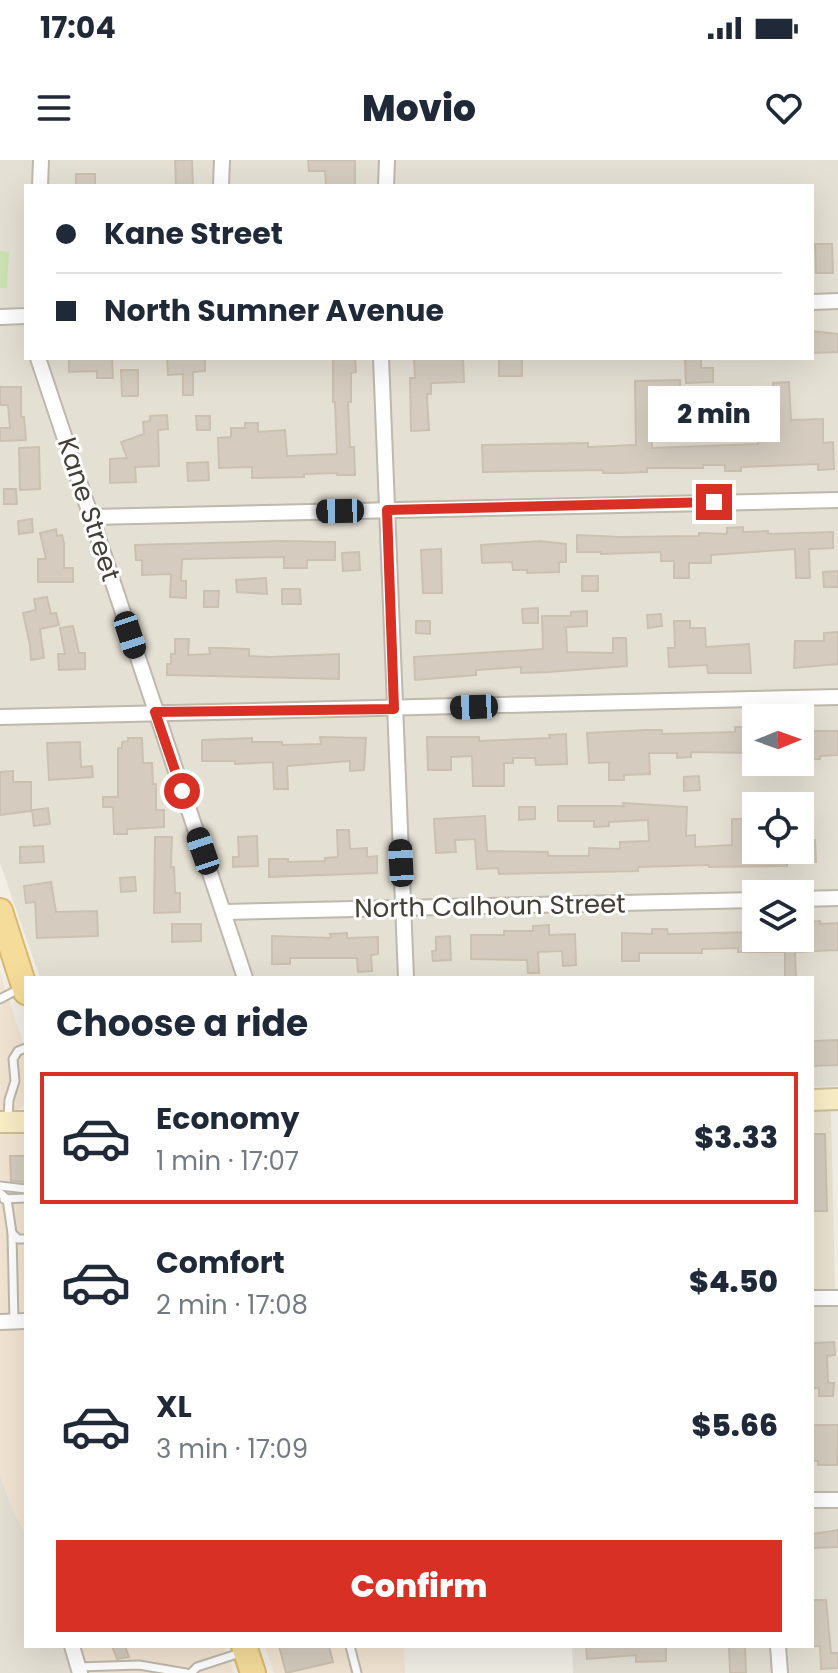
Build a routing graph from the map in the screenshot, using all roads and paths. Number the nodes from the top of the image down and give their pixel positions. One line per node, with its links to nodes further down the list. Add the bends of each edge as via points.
1 (41, 160): 4 (street)
2 (222, 160): 5 (street)
3 (387, 160): 6 (street)
4 (40, 184)
5 (221, 184)
6 (386, 184)
7 (838, 301): 8 (street)
8 (814, 302)
9 (24, 316): 10 (street)
10 (0, 317)
11 (39, 360): 15 (street, Kane Street)
12 (381, 360): 14 (street)
13 (838, 500): 14 (street)
14 (387, 510): 15 (street); 17 (street)
15 (92, 517): 18 (street, Kane Street)
16 (838, 697): 17 (street)
17 (394, 709): 18 (street); 23 (street)
18 (155, 712): 19 (street); 24 (street, Kane Street)
19 (0, 717)
20 (838, 898): 21 (street)
21 (814, 899)
22 (742, 900): 23 (street, North Calhoun Street)
23 (403, 908): 24 (street, North Calhoun Street); 27 (street)
24 (224, 912): 26 (street, Kane Street)
25 (1, 918): 28 (main road)
26 (244, 976)
27 (406, 976)
28 (24, 986)
29 (24, 989): 30 (lane)
30 (0, 999)
31 (24, 1049): 34 (lane, via 13,1059)
32 (838, 1099): 33 (main road)
33 (814, 1100)
34 (11, 1122)
35 (0, 1186): 36 (lane)
36 (24, 1189)
37 (2, 1197): 38 (lane); 39 (lane)
38 (24, 1198)
39 (12, 1233): 40 (lane); 43 (lane)
40 (24, 1239)
41 (814, 1298): 42 (street)
42 (838, 1298)
43 (13, 1321)
44 (814, 1500): 45 (street)
45 (838, 1500)
46 (73, 1648): 50 (street)
47 (351, 1648): 52 (lane)
48 (778, 1648): 53 (street)
49 (248, 1657): 51 (lane)
50 (79, 1670): 51 (lane, via 139,1665)
51 (188, 1673)
52 (357, 1673)
53 (780, 1673)

